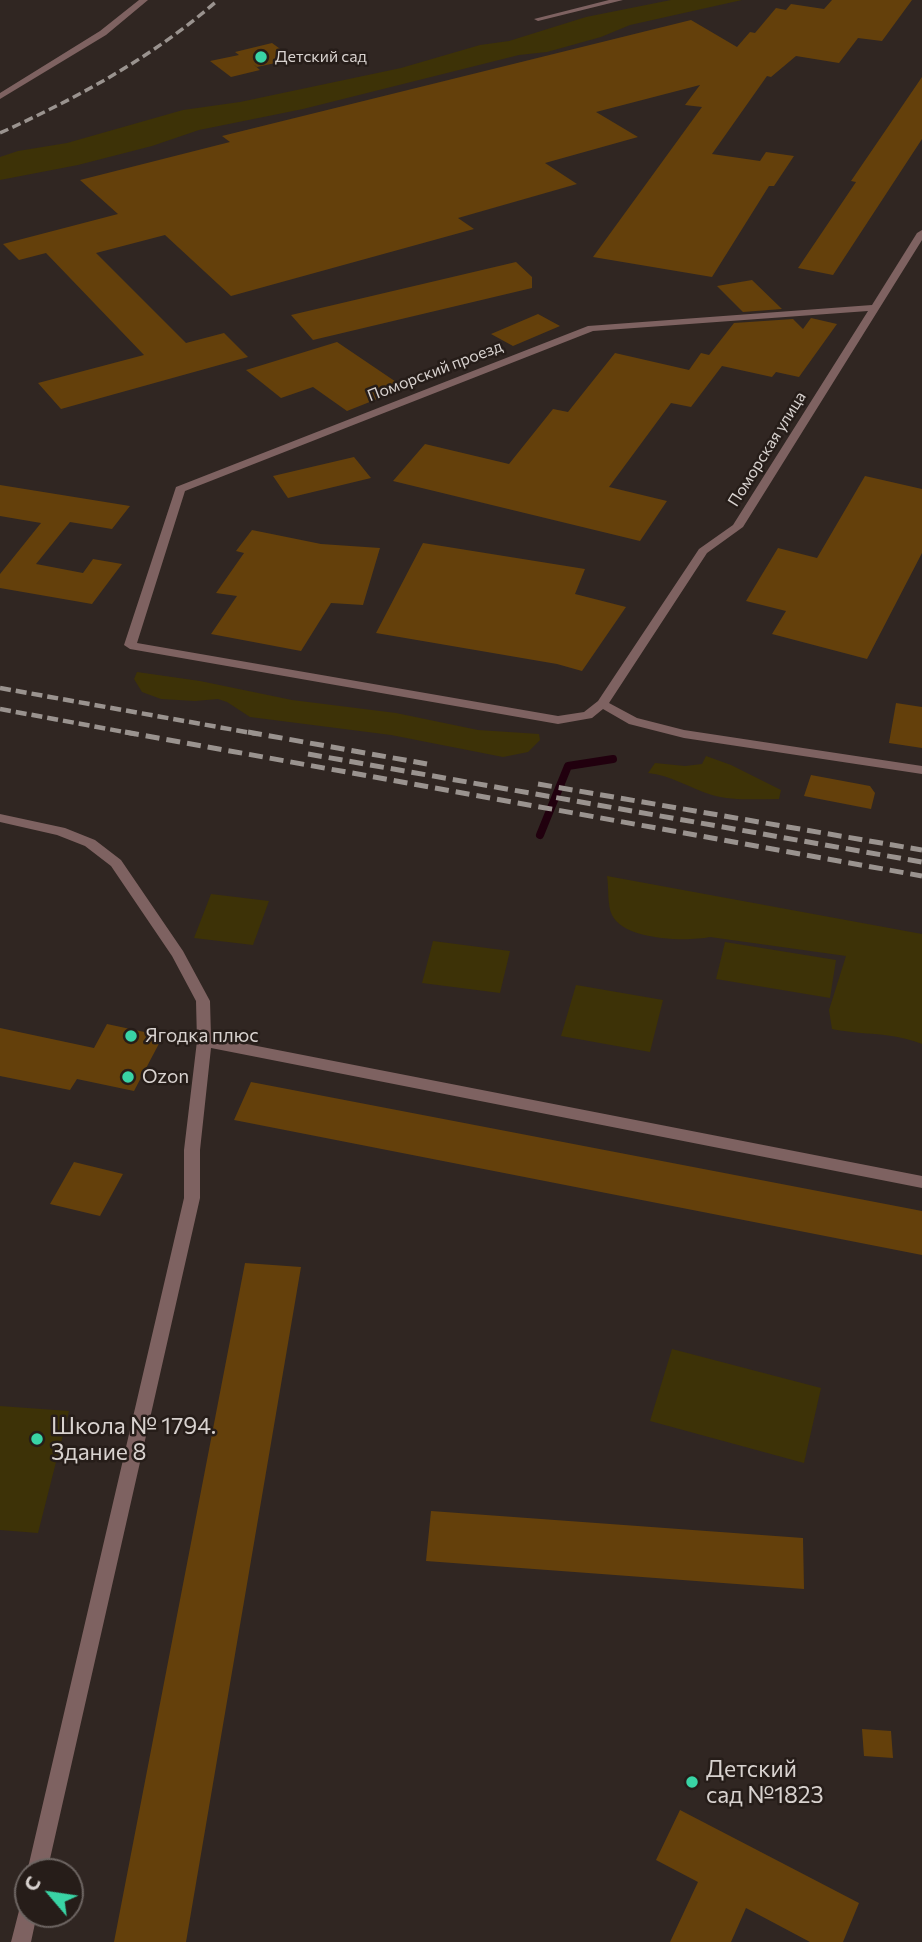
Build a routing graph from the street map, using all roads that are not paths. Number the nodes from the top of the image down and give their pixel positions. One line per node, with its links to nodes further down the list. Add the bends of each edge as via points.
1 (144, 0): 4 (street, via 103,33)
2 (619, 0): 3 (street)
3 (538, 19)
4 (0, 96)
5 (922, 233): 6 (street, Поморская улица)
6 (874, 308): 7 (street, Поморская улица, via 737,527 703,551); 7 (street, Поморский проезд, via 591,328 180,489 130,645 558,720 588,715)
7 (602, 704): 8 (street, via 633,721 684,734)
8 (922, 770)
9 (0, 818): 10 (street, via 60,831 90,843 116,863 178,954 203,1002)
10 (204, 1041): 11 (street); 12 (street, via 192,1150 192,1198)
11 (922, 1182)
12 (40, 1858)

